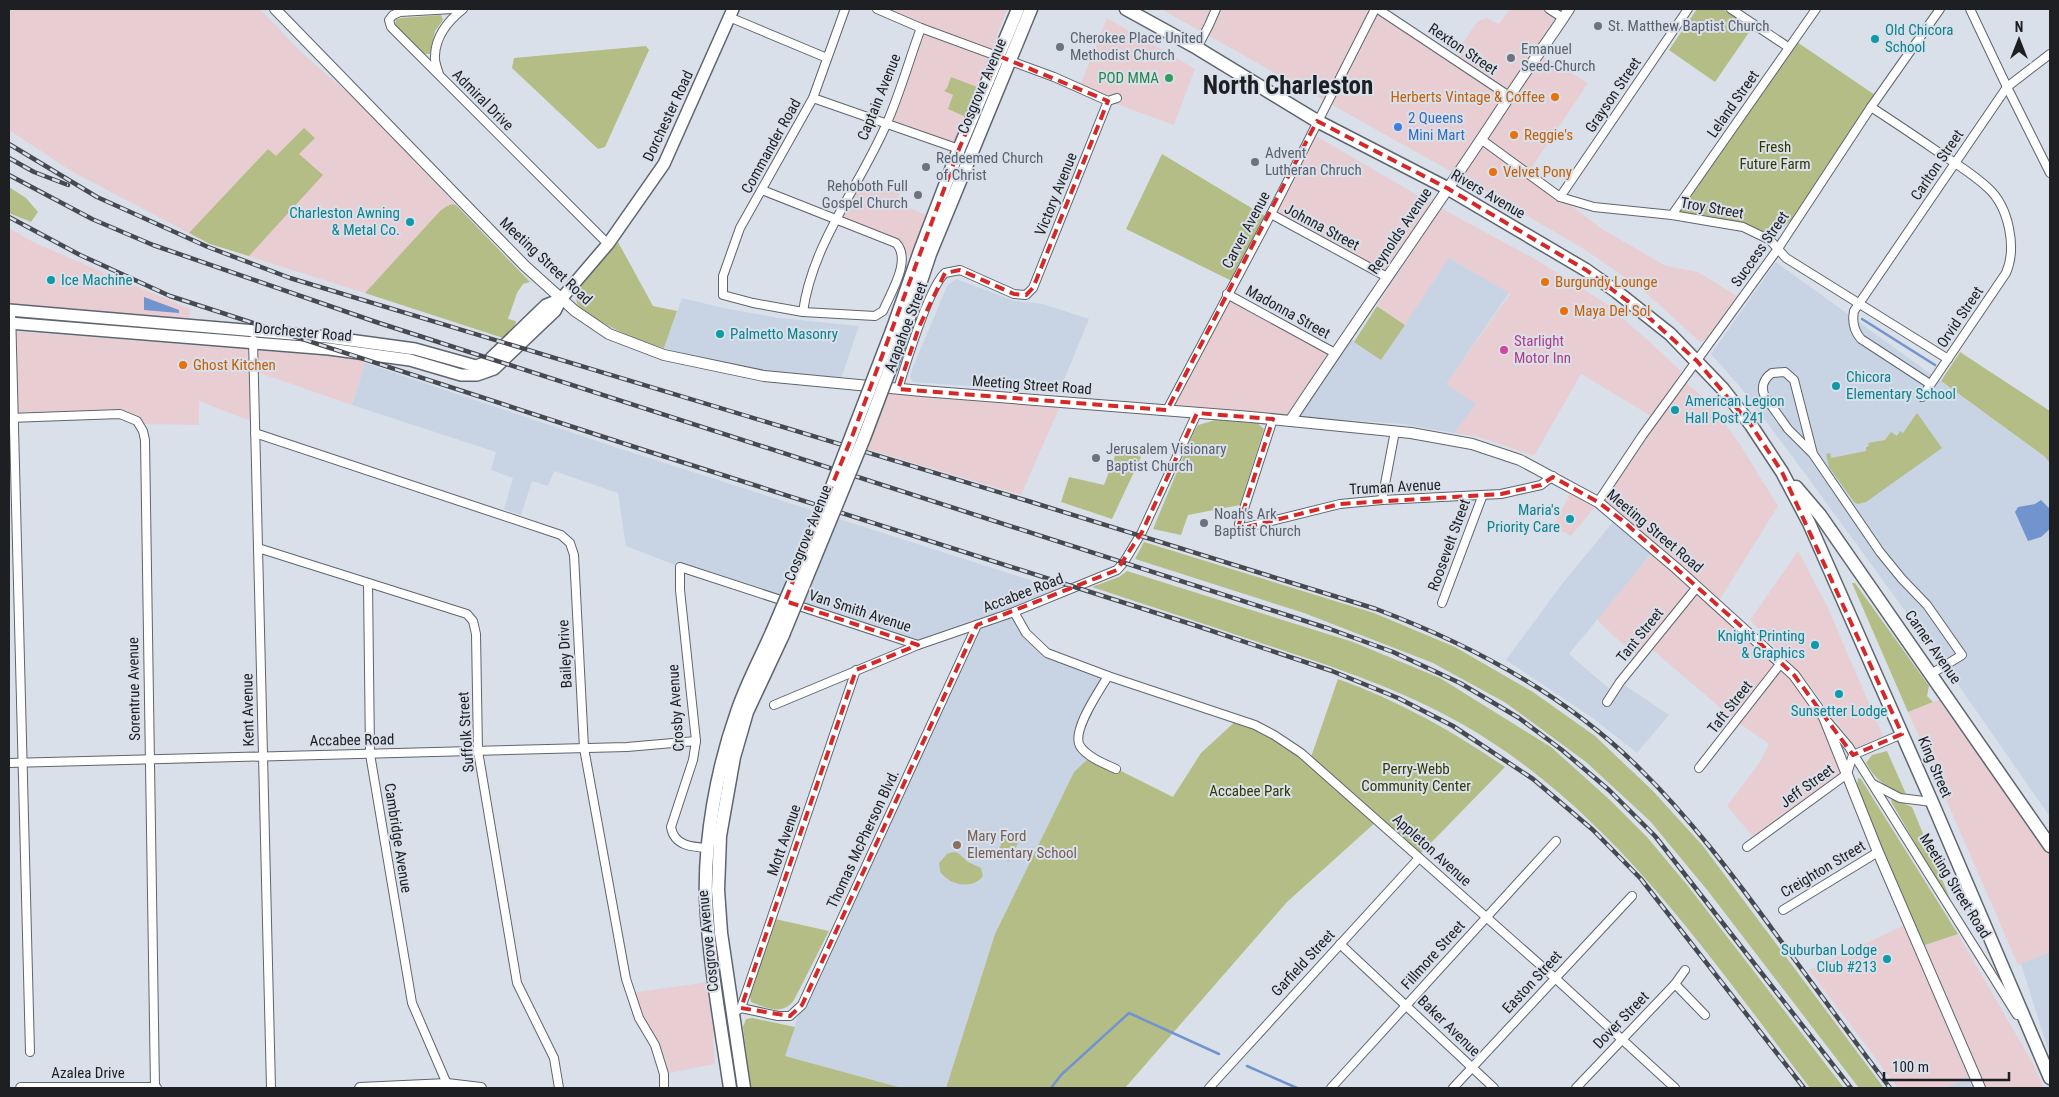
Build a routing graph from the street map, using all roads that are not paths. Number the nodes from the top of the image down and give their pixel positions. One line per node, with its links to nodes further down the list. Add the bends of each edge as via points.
1 (275, 9): 50 (street, Meeting Street Road)
2 (453, 9): 26 (street, Admiral Drive, via 400,12 389,20 391,27)
3 (463, 9): 26 (street, via 450,19 442,32 435,55)
4 (845, 9): 24 (street, Commander Road)
5 (877, 9): 20 (street)
6 (1018, 9): 25 (main road, Cosgrove Avenue)
7 (1031, 9): 25 (main road, Cosgrove Avenue)
8 (1126, 9): 22 (main road, Rivers Avenue)
9 (1216, 9): 22 (street)
10 (1376, 9): 28 (street, Rexton Street); 33 (street, Carver Avenue)
11 (1548, 9): 19 (street)
12 (1569, 9): 19 (street, Reynolds Avenue)
13 (1688, 9): 41 (street, Grayson Street)
14 (1731, 9): 21 (street)
15 (1816, 9): 21 (street, Leland Street)
16 (1940, 9): 32 (street, Success Street)
17 (1970, 9): 27 (street)
18 (731, 13): 24 (street); 45 (main road, Dorchester Road, via 664,164)
19 (1563, 18): 28 (street, Reynolds Avenue)
20 (921, 28): 25 (street); 34 (street, Captain Avenue)
21 (1788, 47): 43 (street, Leland Street)
22 (1197, 48): 33 (main road, Rivers Avenue)
23 (2050, 54): 27 (street, Carlton Street)
24 (827, 58): 29 (street, Commander Road)
25 (1005, 58): 31 (street); 36 (main road, Cosgrove Avenue); 55 (main road, Cosgrove Avenue)
26 (439, 75): 45 (street, Admiral Drive)
27 (2007, 87): 37 (street, Carlton Street); 38 (street)
28 (1509, 96): 35 (street, Reynolds Avenue)
29 (813, 98): 34 (street); 40 (street, Commander Road)
30 (1117, 98): 31 (street)
31 (1108, 101): 49 (street, Victory Avenue, via 1033,288)
32 (1871, 107): 37 (street); 46 (street, Success Street)
33 (1317, 121): 39 (main road, Rivers Avenue); 42 (street, Carver Avenue)
34 (886, 125): 36 (street); 44 (street, Captain Avenue)
35 (1482, 140): 39 (street, Reynolds Avenue); 41 (street, Troy Street)
36 (959, 149): 55 (main road, Cosgrove Avenue, via 920,251)
37 (1955, 163): 51 (street, Carlton Street); 58 (street, Orvid Street, via 1989,189 2004,216 2013,250 2006,273)
38 (2050, 173)
39 (1447, 188): 47 (street, Reynolds Avenue); 59 (main road, Rivers Avenue, via 1586,270 1670,334)
40 (762, 190): 44 (street, Arapahoe Street); 53 (street, Commander Road, via 740,228 723,276 723,295)
41 (1560, 197): 43 (street, Troy Street, via 1594,207)
42 (1270, 214): 47 (street, Johnna Street); 48 (street, Carver Avenue)
43 (1672, 215): 46 (street, Troy Street, via 1747,228 1770,240)
44 (836, 221): 53 (street, Captain Avenue, via 806,289); 53 (street, Arapahoe Street, via 896,243 903,260 901,268 883,311 875,316)
45 (608, 244): 50 (main road, Dorchester Road)
46 (1778, 250): 51 (street, Troy Street); 59 (street, Success Street)
47 (1387, 277): 57 (street, Reynolds Avenue)
48 (1227, 294): 57 (street, Madonna Street); 63 (street, Carver Avenue)
49 (1026, 295): 61 (street, Arapahoe Street, via 1014,294 960,270 945,273 937,283)
50 (561, 299): 56 (main road, Dorchester Road, via 546,305 487,362 476,366 415,349 327,337); 61 (street, Meeting Street Road, via 609,334 664,355 764,376)
51 (1859, 303): 58 (street, Troy Street); 60 (street, via 1852,322 1860,339)
52 (10, 310): 54 (street); 56 (main road, Dorchester Road)
53 (803, 312)
54 (10, 323): 56 (main road, Dorchester Road); 65 (street)
55 (899, 330): 83 (main road, Cosgrove Avenue, bridge, via 864,438)
56 (253, 337): 69 (street, Kent Avenue)
57 (1335, 353): 67 (street, Reynolds Avenue)
58 (1948, 359): 60 (street, Orvid Street)
59 (1697, 362): 71 (main road, Rivers Avenue, via 1746,418); 75 (street, Success Street)
60 (1930, 384): 62 (street, Orvid Street)
61 (898, 389): 63 (street, Meeting Street Road)
62 (1922, 397)
63 (1167, 410): 64 (street, Meeting Street Road)
64 (1197, 413): 66 (street, Meeting Street Road); 81 (street, Accabee Road, via 1142,532 1124,562 1116,570 1095,580)
65 (11, 418): 99 (street, Sorentrue Avenue, via 120,414 137,422 143,431); 100 (street)
66 (1273, 419): 67 (street, Meeting Street Road); 74 (street, Truman Avenue, via 1239,524 1242,528 1340,504)
67 (1290, 421): 68 (street, Meeting Street Road)
68 (1395, 431): 72 (street, Meeting Street Road, via 1472,444 1520,460); 74 (street)
69 (256, 433): 76 (street, Kent Avenue); 94 (street, Bailey Drive, via 561,535 570,543 574,555)
70 (1813, 454): 70 (street, via 1794,380 1785,372 1772,373 1764,380 1764,394 1788,429); 87 (street, via 1880,552 1926,605 1962,655)
71 (1782, 472): 87 (main road, Carner Avenue, via 1820,515); 92 (main road, King Street, via 1809,523)
72 (1552, 476): 73 (street, Truman Avenue, via 1541,485 1528,489); 75 (street, Meeting Street Road)
73 (1482, 497): 74 (street, Truman Avenue); 80 (street, Roosevelt Street)
74 (1382, 500)
75 (1598, 502): 79 (street, Meeting Street Road)
76 (258, 548): 78 (street, Suffolk Street); 98 (street, Kent Avenue)
77 (680, 567): 84 (street, Van Smith Avenue); 93 (street, Crosby Avenue)
78 (368, 583): 95 (street, Suffolk Street, via 467,614 473,621); 96 (street, Cambridge Avenue)
79 (1697, 587): 85 (street, Meeting Street Road); 89 (street, Tant Street)
80 (1442, 603)
81 (1014, 612): 82 (street, Accabee Road); 88 (street, Appleton Avenue, via 1026,633 1047,653)
82 (977, 625): 84 (street, Accabee Road); 121 (street, Thomas McPherson Blvd., via 802,1005 790,1016)
83 (778, 634): 110 (main road, Cosgrove Avenue, via 734,721 723,758); 121 (main road, Cosgrove Avenue, via 747,712 734,757 720,836 718,890 721,933)
84 (918, 645): 86 (street, Accabee Road)
85 (1782, 664): 91 (street, Meeting Street Road, via 1794,675); 102 (street, Taft Street)
86 (856, 670): 90 (street, Accabee Road); 121 (street, Mott Avenue)
87 (1931, 674): 109 (main road, Carner Avenue)
88 (1108, 676): 103 (street, via 1080,728 1079,739 1080,746 1091,756); 112 (street, Appleton Avenue, via 1274,734 1301,752)
89 (1607, 702)
90 (774, 705)
91 (1824, 717): 97 (street, Meeting Street Road); 104 (street, Meeting Street Road)
92 (1902, 734): 97 (street); 106 (main road, King Street)
93 (696, 742): 94 (street, Accabee Road); 110 (street, Crosby Avenue, via 671,827 677,840)
94 (584, 748): 95 (street, Accabee Road); 134 (street, Bailey Drive, via 626,979 639,1018 655,1045 664,1074)
95 (478, 751): 96 (street, Accabee Road); 133 (street, Suffolk Street, via 517,983 554,1058)
96 (370, 754): 98 (street, Accabee Road); 127 (street, Cambridge Avenue, via 412,1003)
97 (1853, 755): 104 (street, Jeff Street); 105 (street, Meeting Street Road)
98 (263, 756): 99 (street, Accabee Road); 130 (street, Kent Avenue)
99 (149, 759): 100 (street, Accabee Road); 129 (street, Sorentrue Avenue)
100 (23, 762): 101 (street, Accabee Road); 124 (street)
101 (9, 763)
102 (1700, 768)
103 (1116, 770)
104 (1847, 774): 108 (street, Jeff Street); 111 (street, Meeting Street Road)
105 (1871, 783): 106 (street, via 1900,798); 126 (street, Meeting Street Road, via 2001,987)
106 (1932, 802): 126 (main road, King Street)
107 (1556, 841): 115 (street, Fillmore Street)
108 (1747, 846)
109 (2050, 846)
110 (708, 848): 135 (main road, Cosgrove Avenue, via 706,898 710,942)
111 (1878, 852): 114 (street, Creighton Street); 143 (street, Meeting Street Road)
112 (1419, 858): 115 (street, Appleton Avenue); 116 (street, Garfield Street)
113 (1632, 896): 118 (street, Easton Street)
114 (1783, 910)
115 (1486, 917): 118 (street, Appleton Avenue); 120 (street, Fillmore Street)
116 (1340, 944): 120 (street, Baker Avenue); 137 (street, Garfield Street)
117 (1685, 970): 119 (street, Dover Street)
118 (1555, 978): 123 (street, Appleton Avenue); 125 (street, Easton Street)
119 (1675, 984): 122 (street); 123 (street, Dover Street)
120 (1406, 1005): 125 (street, Baker Avenue); 138 (street, Fillmore Street)
121 (737, 1011): 136 (main road, Cosgrove Avenue)
122 (1705, 1015)
123 (1620, 1040): 141 (street, Dover Street); 142 (street, Appleton Avenue)
124 (30, 1052)
125 (1472, 1068): 139 (street, Easton Street); 140 (street, Baker Avenue)
126 (2050, 1078)
127 (446, 1086): 131 (street); 132 (street)
128 (20, 1088): 129 (street, Azalea Drive)
129 (155, 1088)
130 (271, 1088)
131 (360, 1088)
132 (481, 1088)
133 (559, 1088)
134 (664, 1088)
135 (730, 1088)
136 (744, 1088)
137 (1209, 1088)
138 (1331, 1088)
139 (1454, 1088)
140 (1494, 1088)
141 (1576, 1088)
142 (1675, 1088)
143 (1980, 1088)

